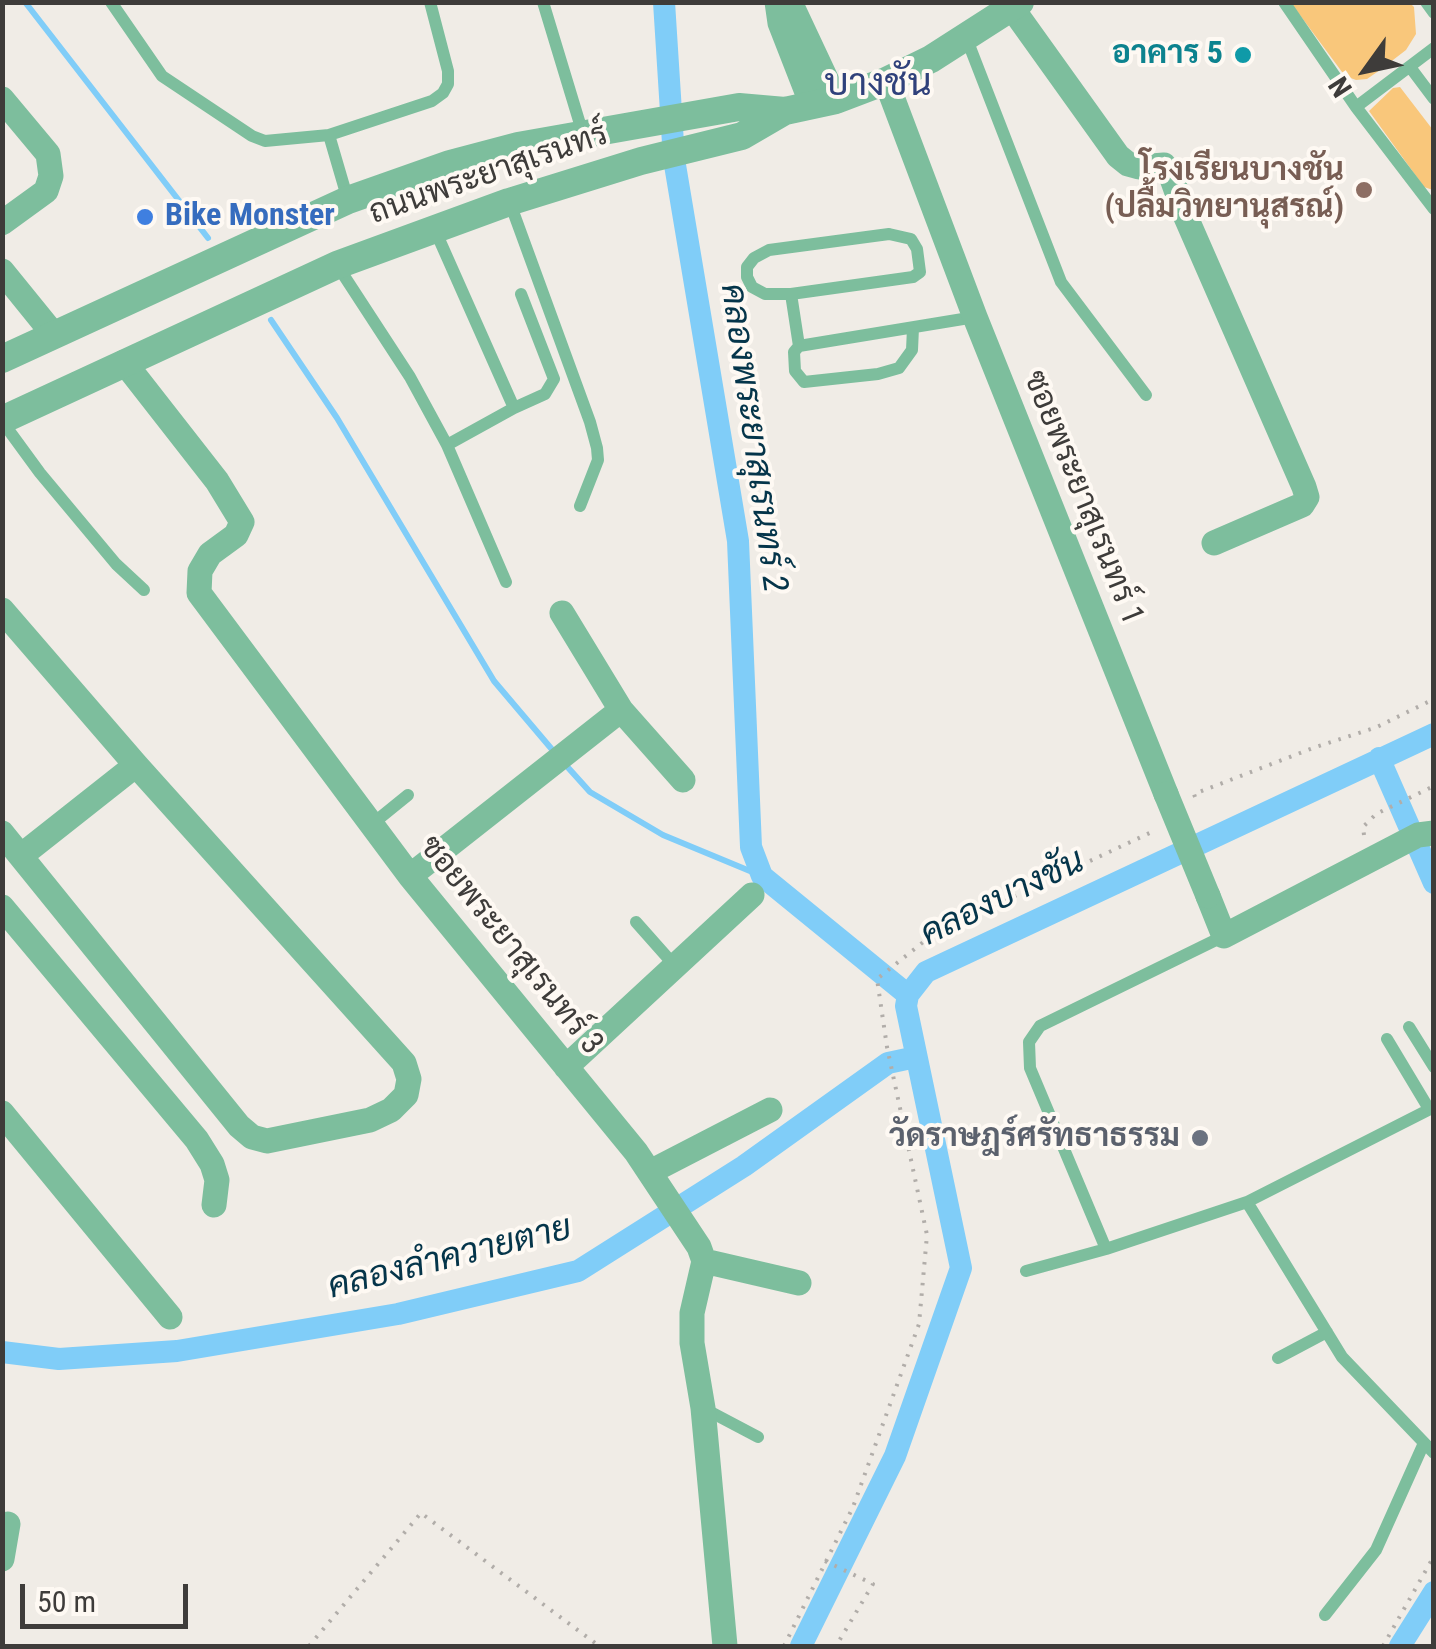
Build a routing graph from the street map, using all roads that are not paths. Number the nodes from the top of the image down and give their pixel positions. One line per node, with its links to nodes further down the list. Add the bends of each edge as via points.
1 (111, 2): 19 (lane, via 162,76 252,136 266,141)
2 (430, 2): 19 (lane, via 448,71 443,93)
3 (543, 2): 18 (lane)
4 (777, 2): 16 (street)
5 (790, 2): 16 (street)
6 (1284, 2): 17 (lane)
7 (1426, 2): 9 (lane)
8 (1016, 5): 10 (street, ถนนพระยาสุเรนทร์); 40 (street, via 1118,156 1139,167 1164,165 1170,173 1304,487 1302,505)
9 (1434, 13)
10 (966, 37): 13 (street, ถนนพระยาสุเรนทร์); 35 (lane, via 1061,282)
11 (1434, 48): 12 (lane)
12 (1410, 67): 15 (lane); 17 (lane)
13 (886, 82): 16 (street, ถนนพระยาสุเรนทร์); 29 (street, ซอยพระยาสุเรนทร์ 1)
14 (2, 99): 23 (street, via 48,154 52,176 46,191)
15 (1434, 100)
16 (811, 105): 18 (street, ถนนพระยาสุเรนทร์, via 739,106); 21 (street, ถนนพระยาสุเรนทร์, via 742,136)
17 (1356, 108): 22 (lane)
18 (582, 134): 20 (street, ถนนพระยาสุเรนทร์, via 450,164)
19 (329, 135): 20 (lane)
20 (348, 200): 31 (street, ถนนพระยาสุเรนทร์)
21 (509, 202): 24 (street, ถนนพระยาสุเรนทร์); 39 (lane, via 597,448)
22 (1434, 209)
23 (2, 223)
24 (434, 228): 25 (street, ถนนพระยาสุเรนทร์); 36 (lane)
25 (337, 265): 34 (street, ถนนพระยาสุเรนทร์); 38 (lane)
26 (2, 271): 31 (street)
27 (522, 294): 36 (lane, via 554,379 545,394)
28 (792, 294): 28 (lane, via 752,287 746,278 754,258 769,250 902,235 911,238 921,261 913,278); 32 (lane)
29 (974, 317): 30 (lane); 57 (street, ซอยพระยาสุเรนทร์ 1, bridge)
30 (913, 328): 32 (lane); 32 (lane, via 907,361 878,374 804,382 794,371)
31 (54, 335): 33 (street, ถนนพระยาสุเรนทร์)
32 (798, 346)
33 (2, 359)
34 (124, 362): 37 (street, ถนนพระยาสุเรนทร์); 49 (street, ซอยพระยาสุเรนทร์ 3, via 242,522 210,554 200,571 199,593)
35 (1146, 395)
36 (514, 408): 38 (lane)
37 (2, 421): 42 (lane)
38 (447, 445): 41 (lane)
39 (580, 506)
40 (1214, 543)
41 (506, 582)
42 (144, 590)
43 (2, 610): 46 (street)
44 (562, 613): 45 (street)
45 (621, 710): 47 (street); 53 (street)
46 (136, 765): 52 (street); 52 (street, via 404,1062 406,1095 391,1110 267,1142 252,1137)
47 (684, 780)
48 (408, 795): 49 (lane)
49 (372, 825): 53 (street, ซอยพระยาสุเรนทร์ 3)
50 (2, 833): 52 (street)
51 (1426, 834): 57 (street)
52 (22, 855)
53 (410, 876): 61 (street, ซอยพระยาสุเรนทร์ 3)
54 (752, 895): 58 (street)
55 (2, 907): 68 (street, via 198,1140 217,1180)
56 (636, 922): 58 (lane)
57 (1224, 936): 69 (lane, via 1040,1026 1029,1042 1030,1068)
58 (676, 966): 61 (street)
59 (1409, 1027): 62 (lane)
60 (1387, 1039): 63 (lane)
61 (566, 1067): 66 (street, ซอยพระยาสุเรนทร์ 3)
62 (1434, 1067)
63 (1431, 1108): 67 (lane)
64 (770, 1110): 66 (street)
65 (2, 1112): 73 (street)
66 (654, 1177): 70 (street, ซอยพระยาสุเรนทร์ 3)
67 (1248, 1202): 69 (lane); 74 (lane)
68 (214, 1204)
69 (1106, 1249): 71 (lane)
70 (701, 1254): 72 (street); 76 (street, via 692,1343)
71 (1026, 1271)
72 (799, 1284)
73 (170, 1317)
74 (1326, 1332): 75 (lane); 78 (lane)
75 (1278, 1358)
76 (703, 1408): 77 (lane); 82 (street)
77 (758, 1437)
78 (1428, 1448): 81 (lane, via 1376,1550)
79 (8, 1524): 80 (street)
80 (2, 1559)
81 (1325, 1614)
82 (726, 1646)

